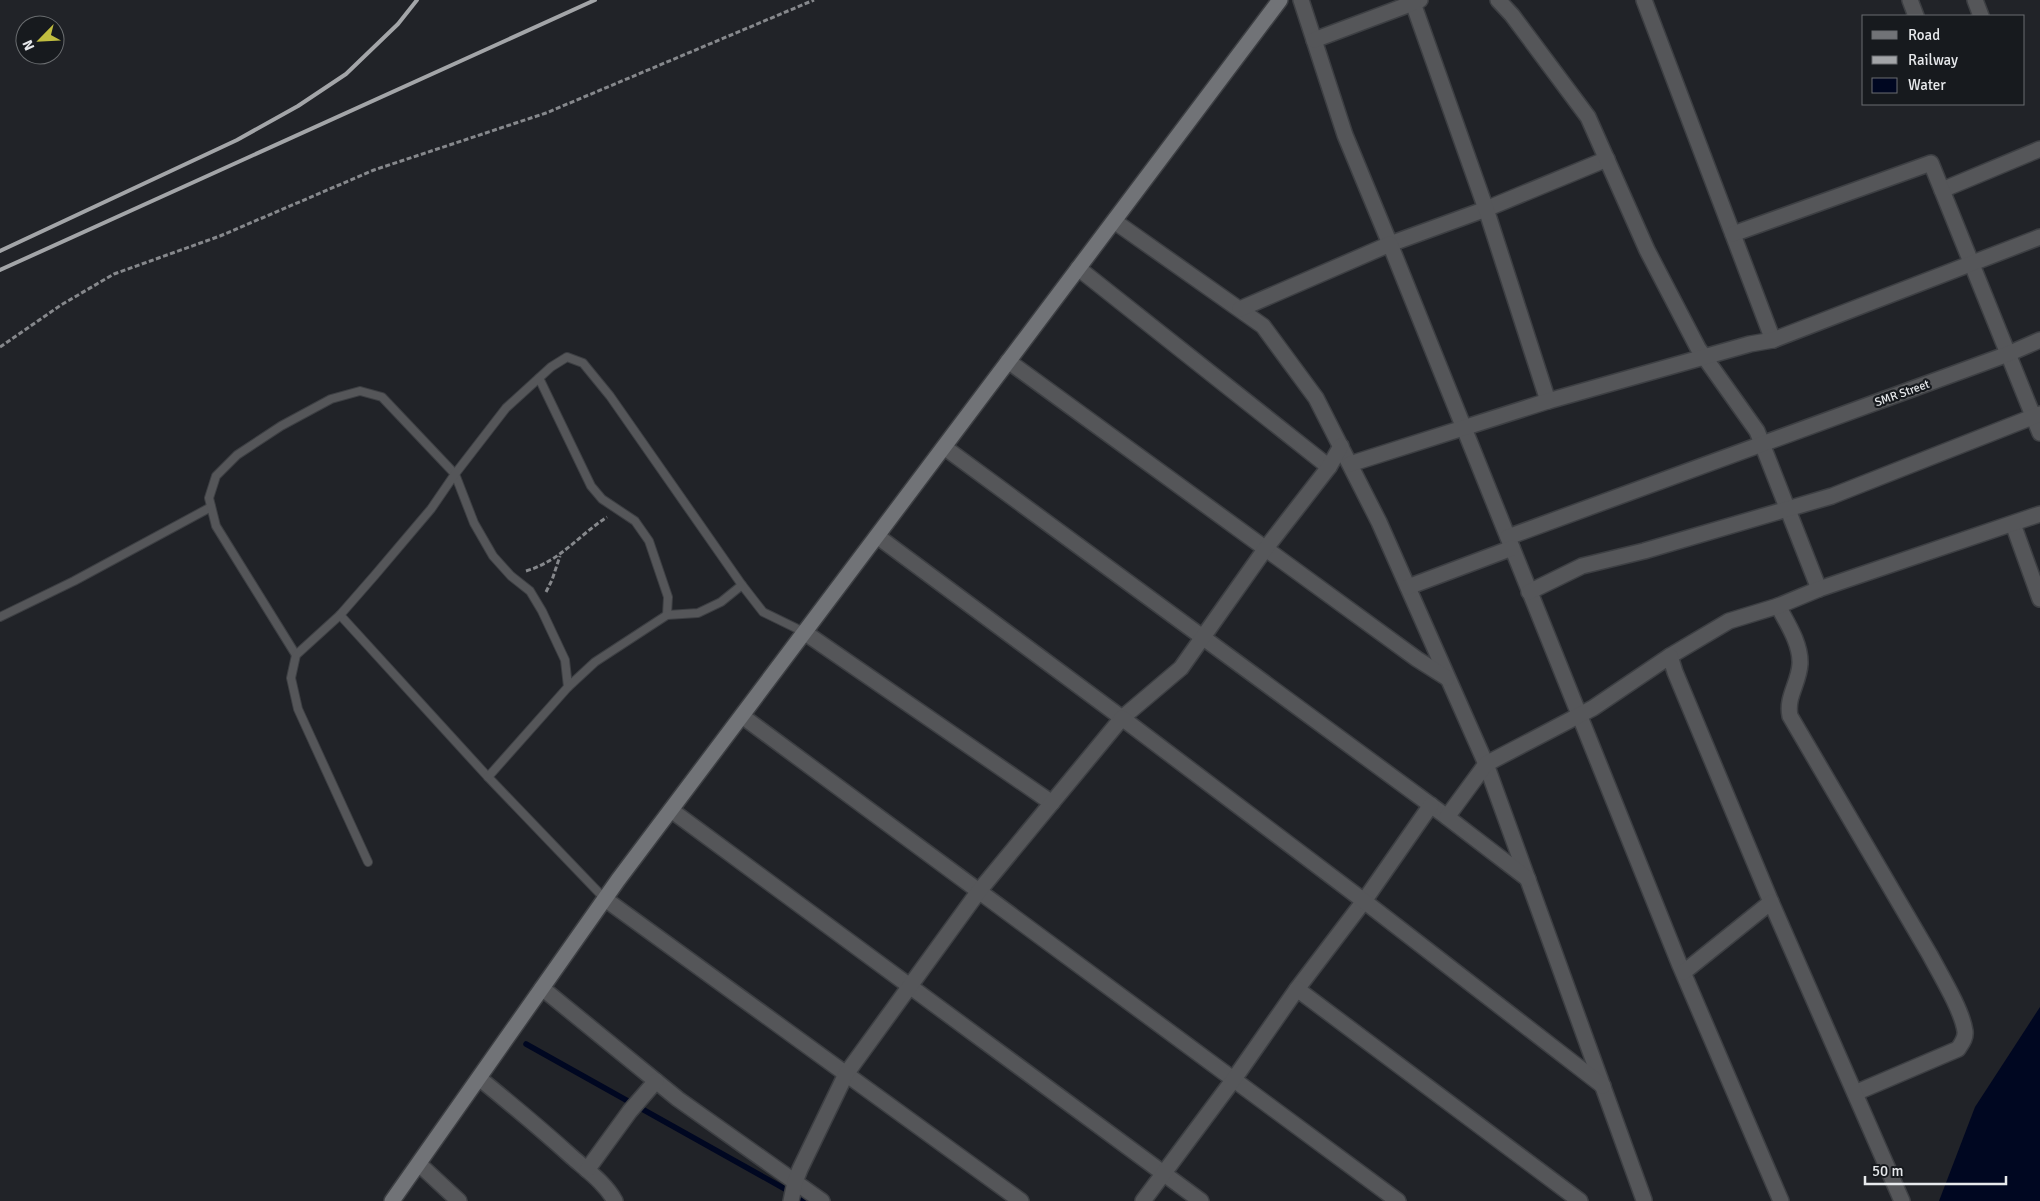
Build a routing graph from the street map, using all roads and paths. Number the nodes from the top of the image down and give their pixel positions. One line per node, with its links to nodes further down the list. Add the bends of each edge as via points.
1 (814, 0): 25 (path, via 546,113 374,170 220,236 114,274)
2 (1280, 0): 16 (main road)
3 (1301, 0): 11 (street)
4 (1498, 0): 13 (street, via 1588,117)
5 (1644, 0): 17 (street)
6 (1910, 0): 9 (street)
7 (1975, 0): 10 (street)
8 (1416, 2): 11 (street); 15 (street)
9 (1916, 15)
10 (1981, 15)
11 (1314, 40): 19 (street, via 1345,136)
12 (2040, 149): 14 (street)
13 (1607, 158): 15 (street); 27 (street, via 1647,250)
14 (1942, 190): 17 (street, via 1931,163); 20 (street)
15 (1486, 209): 19 (street); 30 (street)
16 (1114, 221): 21 (main road); 22 (street)
17 (1733, 234): 23 (street)
18 (2040, 237): 20 (street)
19 (1390, 244): 22 (street); 32 (street)
20 (1972, 264): 23 (street); 26 (street)
21 (1078, 268): 28 (main road); 38 (street)
22 (1240, 310): 35 (street, via 1263,326 1316,398)
23 (1773, 340): 27 (street)
24 (2040, 340): 26 (street, SMR Street)
25 (0, 347)
26 (2008, 354): 31 (street); 34 (street, SMR Street)
27 (1704, 357): 30 (street); 34 (street, via 1757,431)
28 (1008, 361): 36 (main road); 47 (street)
29 (539, 378): 39 (lane, via 506,408); 42 (lane, via 591,486); 50 (lane, via 567,357 583,363 610,396)
30 (1548, 401): 32 (street)
31 (2037, 415): 33 (street); 41 (street, via 1832,496)
32 (1463, 427): 37 (street); 46 (street)
33 (2040, 433)
34 (1763, 445): 41 (street); 46 (street, SMR Street)
35 (1340, 446): 37 (street); 38 (street)
36 (944, 447): 45 (main road); 61 (street)
37 (1350, 464): 51 (street)
38 (1328, 466): 47 (street)
39 (455, 474): 40 (lane, via 382,396 360,391 331,399 236,455 216,476 209,498); 49 (lane, via 474,523 493,556); 57 (lane, via 430,509)
40 (211, 507): 59 (lane, via 74,581); 62 (lane, via 216,526)
41 (1788, 510): 52 (street); 53 (street, via 1582,566)
42 (619, 511): 48 (path, via 584,533); 58 (lane, via 635,521 649,541 668,598)
43 (2040, 514): 44 (street)
44 (2013, 524): 52 (street); 54 (street)
45 (877, 536): 60 (main road); 68 (street)
46 (1510, 542): 51 (street, SMR Street); 53 (street)
47 (1266, 548): 61 (street); 64 (street)
48 (560, 556): 49 (path, via 538,568); 55 (path)
49 (511, 576): 55 (lane, via 530,591)
50 (742, 585): 58 (lane, via 721,602 698,613); 60 (lane, via 763,612)
51 (1408, 587): 64 (street)
52 (1819, 589): 56 (street)
53 (1529, 592): 67 (street)
54 (2040, 599)
55 (539, 605): 65 (lane, via 565,660)
56 (1778, 606): 63 (street, via 1729,621); 90 (street, via 1797,646 1800,663 1796,685 1789,698 1790,716 1934,963 1965,1030 1958,1049)
57 (340, 615): 62 (lane); 70 (lane)
58 (668, 615): 65 (lane, via 595,662)
59 (0, 616)
60 (804, 632): 66 (main road); 71 (street)
61 (1202, 638): 68 (street, via 1181,668); 72 (street)
62 (296, 655): 75 (lane, via 291,678 298,709)
63 (1670, 656): 67 (street); 80 (street)
64 (1447, 678): 69 (street)
65 (568, 688): 70 (lane)
66 (742, 716): 73 (main road); 77 (street)
67 (1579, 716): 69 (street); 81 (street)
68 (1122, 718): 71 (street); 79 (street)
69 (1486, 764): 74 (street); 76 (street)
70 (488, 777): 78 (lane)
71 (1052, 803): 77 (street)
72 (1431, 805): 74 (street); 79 (street)
73 (671, 810): 78 (main road); 82 (street)
74 (1447, 817): 76 (street)
75 (368, 862)
76 (1528, 879): 89 (street)
77 (980, 891): 82 (street); 87 (street)
78 (605, 899): 83 (main road); 85 (street)
79 (1364, 901): 84 (street); 89 (street)
80 (1771, 902): 81 (street); 90 (street)
81 (1684, 972): 106 (street)
82 (910, 986): 85 (street); 93 (street)
83 (542, 988): 86 (main road); 88 (street)
84 (1297, 988): 87 (street); 105 (street)
85 (846, 1074): 94 (street); 101 (street)
86 (479, 1078): 91 (main road); 92 (street)
87 (1234, 1079): 93 (street); 104 (street)
88 (656, 1081): 92 (street); 94 (street)
89 (1603, 1086): 95 (street)
90 (1855, 1093): 107 (street)
91 (419, 1164): 96 (main road); 97 (street)
92 (587, 1170): 98 (street, via 608,1189)
93 (1163, 1174): 102 (street); 103 (street)
94 (795, 1182): 99 (street); 100 (street)
95 (1644, 1200)
96 (392, 1201)
97 (459, 1201)
98 (615, 1201)
99 (791, 1201)
100 (822, 1201)
101 (1021, 1201)
102 (1143, 1201)
103 (1201, 1201)
104 (1398, 1201)
105 (1580, 1201)
106 (1781, 1201)
107 (1902, 1201)

